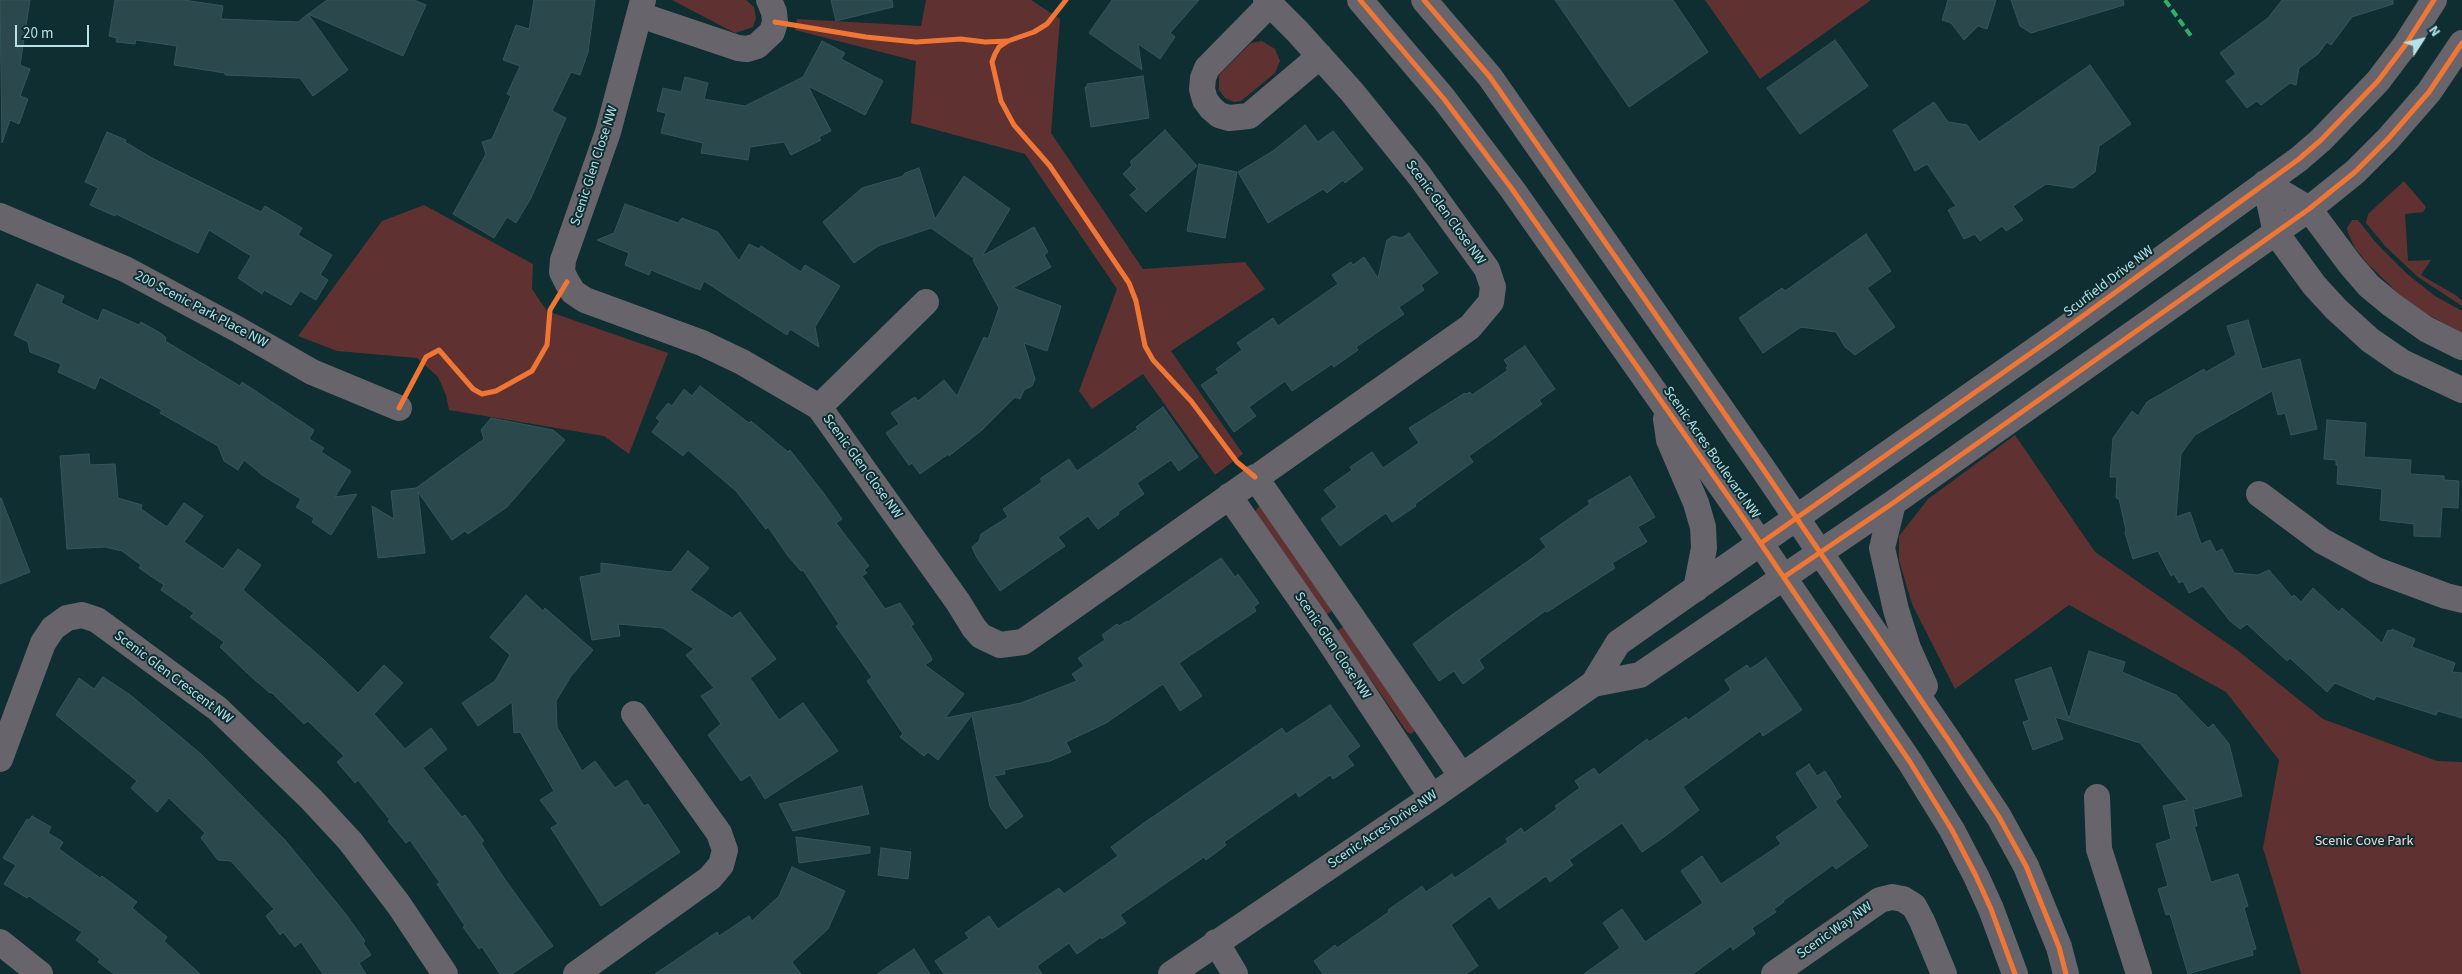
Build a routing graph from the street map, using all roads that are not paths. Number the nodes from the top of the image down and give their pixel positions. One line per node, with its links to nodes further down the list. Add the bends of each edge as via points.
1 (769, 0): 6 (street, via 775,22 772,32 766,40 747,49)
2 (1360, 0): 16 (street, Scenic Acres Boulevard NW, via 1484,151)
3 (1424, 0): 23 (street, via 1490,77)
4 (2434, 0): 9 (street, Scurfield Drive NW, via 2406,44 2355,107 2322,140)
5 (1268, 2): 8 (street, Scenic Glen Close NW); 8 (street, via 1207,68 1202,89 1211,108 1229,118 1249,116)
6 (642, 8): 17 (street, Scenic Glen Close NW, via 608,132 562,272 573,292 585,300 702,343 742,362)
7 (2462, 43): 10 (street, via 2429,92 2388,139 2355,172)
8 (1320, 56): 19 (street, Scenic Glen Close NW, via 1413,167 1486,270 1493,286 1491,302 1470,327)
9 (2265, 183): 10 (street); 12 (street); 23 (street, Scurfield Drive NW, via 2058,334)
10 (2309, 209): 12 (street); 14 (street, via 2332,243 2369,286 2426,329)
11 (0, 216): 18 (street, 200 Scenic Park Place NW, via 124,269 312,372)
12 (2276, 233): 15 (street, via 2314,285 2353,326 2402,362); 22 (street)
13 (926, 302): 17 (street)
14 (2462, 347)
15 (2462, 390)
16 (1664, 406): 24 (street, Scenic Acres Boulevard NW); 27 (street, via 1670,440 1703,528 1704,548)
17 (819, 407): 21 (street, Scenic Glen Close NW, via 974,628 990,642 1000,645 1023,642)
18 (399, 408)
19 (1255, 477): 21 (street, Scenic Glen Close NW); 33 (street)
20 (2259, 494): 28 (street, via 2322,541 2376,570)
21 (1229, 496): 34 (street, Scenic Glen Close NW)
22 (1893, 503): 25 (street); 31 (street, via 1882,548 1886,574 1908,648)
23 (1796, 518): 24 (street, Scurfield Drive NW); 25 (street)
24 (1761, 543): 26 (street, Scenic Acres Boulevard NW); 27 (street, Scenic Acres Drive NW)
25 (1819, 553): 26 (street); 31 (street)
26 (1784, 577): 29 (street, Scenic Acres Drive NW, via 1640,675); 45 (street, Scenic Acres Boulevard NW, via 1910,762 1952,830 1992,910)
27 (1696, 588): 29 (street, Scenic Acres Drive NW, via 1618,643)
28 (2462, 600)
29 (1593, 684): 33 (street, Scenic Acres Drive NW)
30 (634, 714): 40 (street, via 719,833 725,850 721,866 710,878)
31 (1951, 744): 46 (street, via 2026,866 2059,947)
32 (0, 759): 39 (street, Scenic Glen Crescent NW, via 43,643 53,628 67,618 82,615 97,620 218,709 311,798 350,841 399,905)
33 (1461, 775): 34 (street, Scenic Acres Drive NW)
34 (1432, 797): 37 (street, Scenic Acres Drive NW)
35 (2097, 797): 47 (street, via 2099,849)
36 (0, 942): 38 (street)
37 (1216, 942): 41 (street, Scenic Acres Drive NW); 42 (street)
38 (40, 974)
39 (445, 974)
40 (576, 974)
41 (1171, 974)
42 (1235, 974)
43 (1774, 974): 44 (street, Scenic Way NW, via 1880,900 1892,896 1914,906)
44 (1944, 974)
45 (2015, 974)
46 (2066, 974)
47 (2139, 974)

